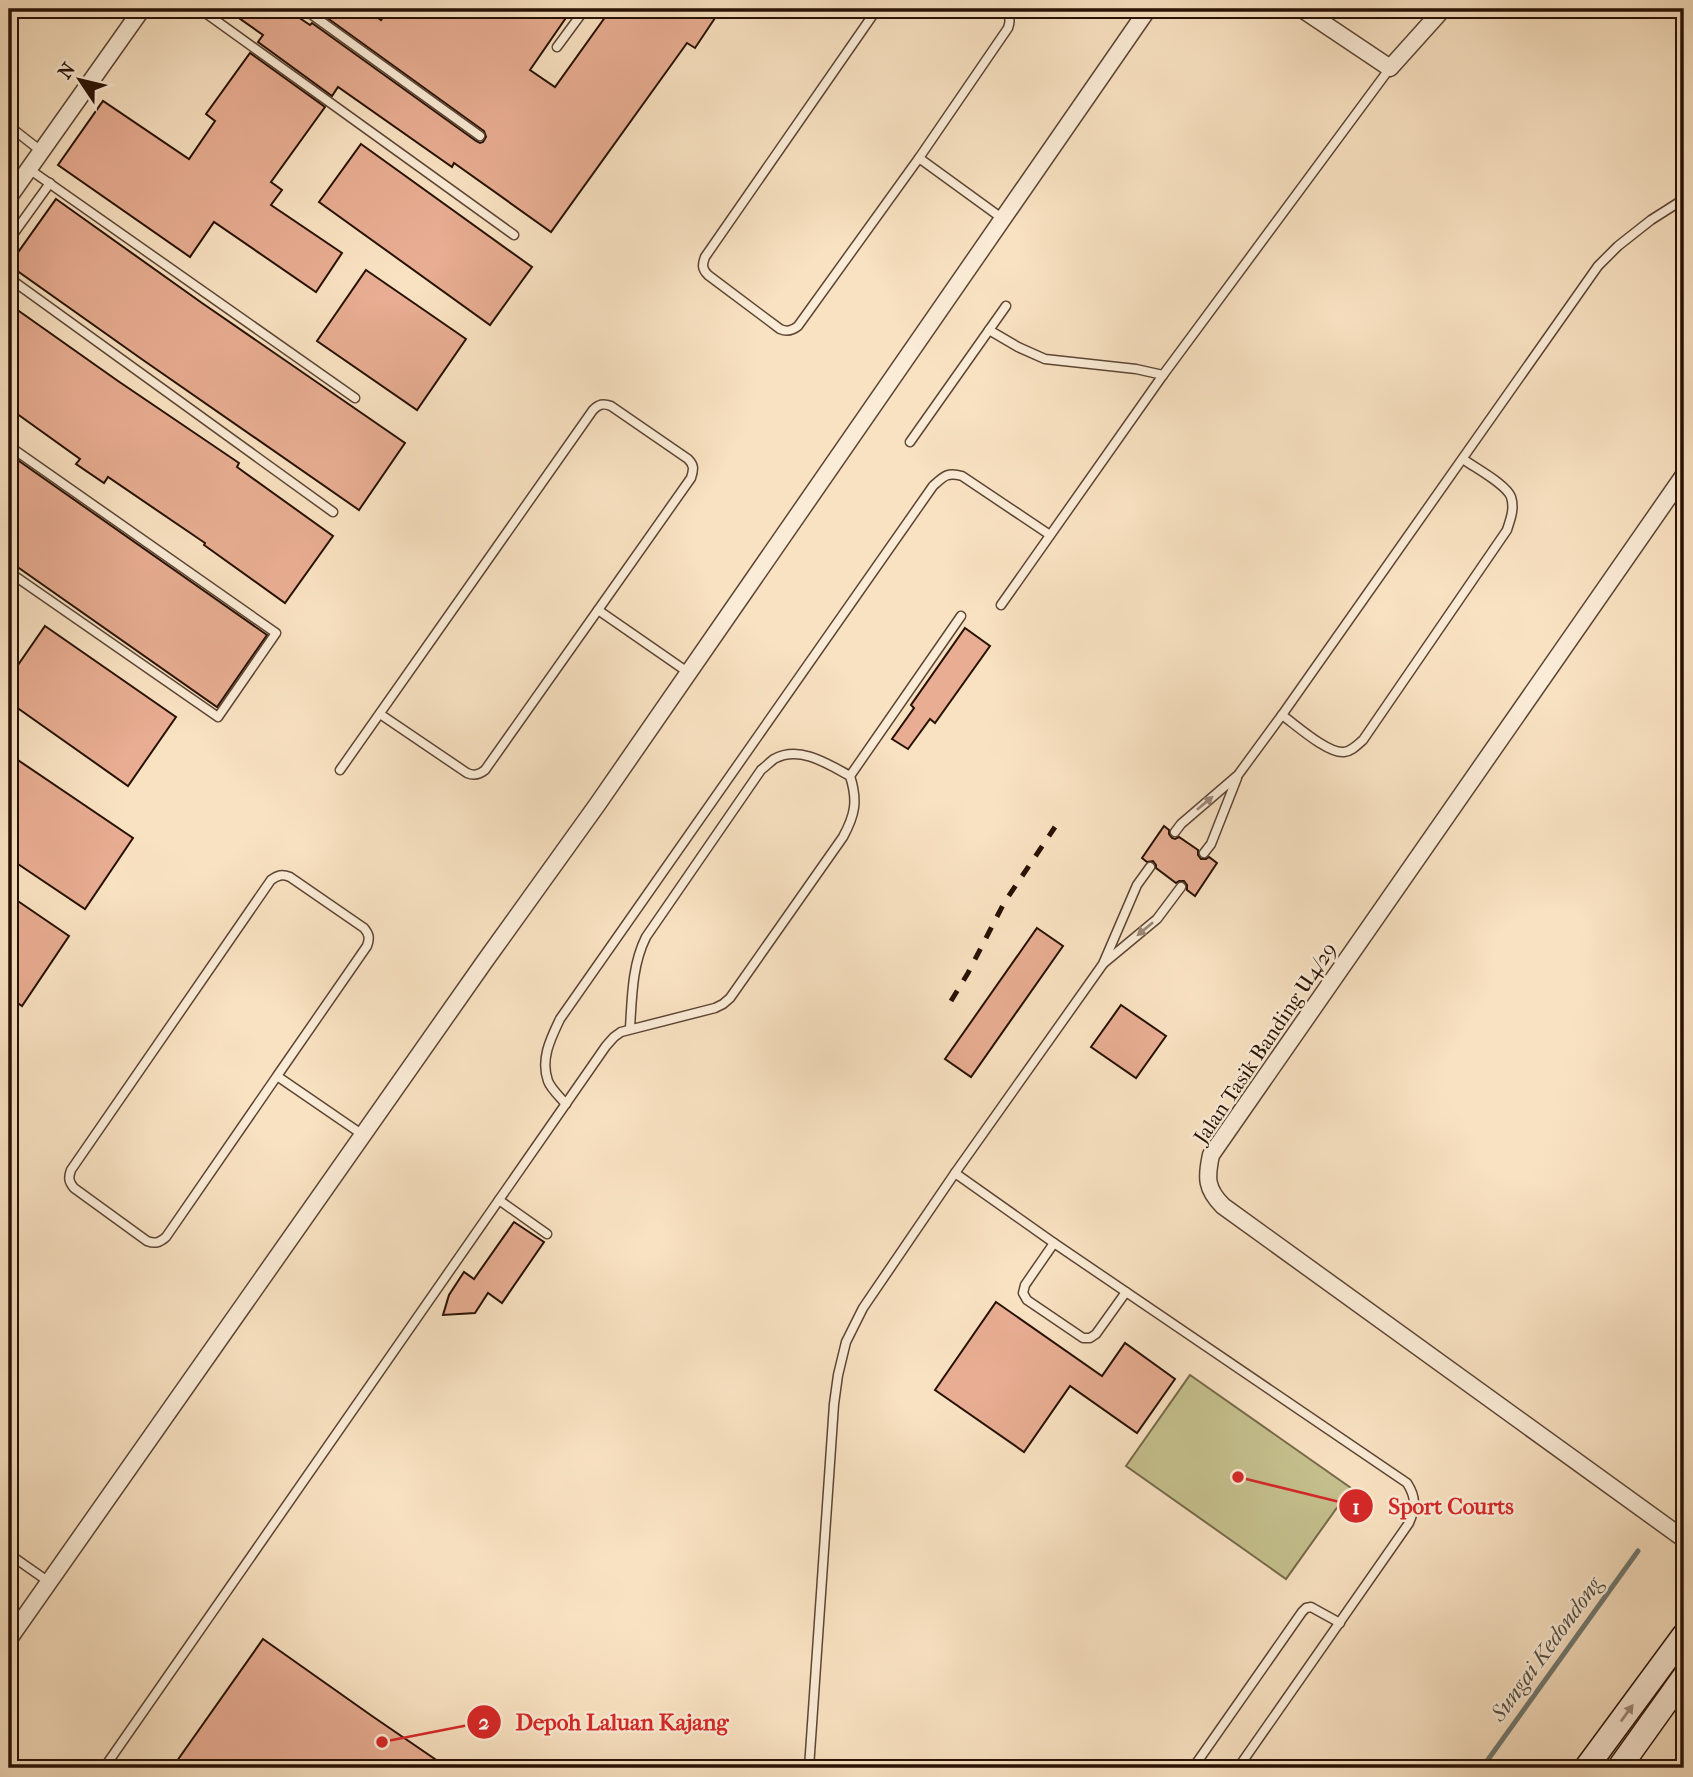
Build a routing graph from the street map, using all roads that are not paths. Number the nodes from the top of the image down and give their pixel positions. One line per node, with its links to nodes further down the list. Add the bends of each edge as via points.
1 (142, 9): 14 (street)
2 (200, 9): 21 (lane)
3 (304, 9): 13 (lane)
4 (585, 9): 10 (lane)
5 (877, 9): 15 (lane, via 705,257 703,270 780,329 793,330)
6 (1002, 9): 15 (lane, via 1009,16 1007,29)
7 (1148, 9): 20 (street)
8 (1302, 9): 11 (street)
9 (1443, 9): 11 (street)
10 (557, 47)
11 (1390, 68): 26 (lane)
12 (9, 127): 14 (lane)
13 (480, 136)
14 (41, 151): 16 (street)
15 (919, 158): 20 (lane)
16 (29, 169): 17 (lane); 18 (street)
17 (50, 183): 22 (lane); 27 (lane)
18 (9, 197)
19 (1684, 199): 30 (lane, via 1651,220 1598,266)
20 (1003, 219): 38 (street)
21 (514, 234)
22 (9, 240)
23 (9, 278): 32 (lane)
24 (1006, 306): 25 (lane)
25 (989, 330): 26 (lane, via 1045,359); 28 (lane)
26 (1163, 375): 33 (lane)
27 (355, 398)
28 (910, 442)
29 (9, 446): 34 (lane, via 276,633 218,717)
30 (1463, 459): 40 (lane); 40 (lane, via 1510,495 1507,530 1363,740 1345,752 1335,751)
31 (1684, 475): 58 (street, Jalan Tasik Banding U4/29, via 1211,1156 1208,1170 1212,1195 1223,1206)
32 (333, 512)
33 (1050, 535): 35 (lane); 51 (lane, via 962,476 952,473 933,486 570,1002 549,1043 545,1064 548,1083)
34 (9, 572)
35 (1001, 605)
36 (598, 610): 38 (lane); 39 (lane, via 480,774 467,773); 39 (lane, via 694,471 688,459 605,404 593,410)
37 (961, 615): 43 (lane)
38 (689, 673): 52 (street)
39 (380, 714): 41 (lane)
40 (1282, 715): 42 (lane)
41 (340, 770)
42 (1238, 775): 44 (lane, one-way to 42); 45 (lane)
43 (849, 776): 49 (lane, via 855,801 843,837 730,998 715,1008); 49 (lane, via 804,754 775,759 761,771 639,950)
44 (1175, 832)
45 (1204, 853)
46 (1150, 867): 48 (lane, via 1137,885)
47 (1181, 887): 48 (lane, one-way to 48, via 1157,919)
48 (1103, 964): 53 (lane)
49 (631, 1028): 51 (lane, via 614,1037)
50 (277, 1076): 50 (lane, via 160,1242 147,1241 70,1183 71,1170 163,1036 271,880 283,874 364,928 369,940); 52 (lane)
51 (565, 1104): 54 (lane)
52 (363, 1135): 60 (street)
53 (955, 1174): 56 (lane); 66 (lane, via 863,1308 846,1342 834,1404)
54 (499, 1200): 55 (lane); 65 (lane)
55 (547, 1234)
56 (1054, 1243): 57 (lane); 57 (lane, via 1025,1285 1027,1300 1083,1338 1090,1338)
57 (1126, 1292): 61 (lane, via 1407,1483 1415,1511)
58 (1684, 1539)
59 (9, 1554): 60 (lane)
60 (49, 1581): 63 (street)
61 (1340, 1623): 67 (lane, via 1311,1607 1302,1612); 68 (lane)
62 (1684, 1635): 69 (main road, one-way to 62)
63 (9, 1639)
64 (1684, 1677): 70 (main road)
65 (104, 1768)
66 (809, 1768)
67 (1193, 1768)
68 (1238, 1768)
69 (1586, 1768)
70 (1619, 1768)

